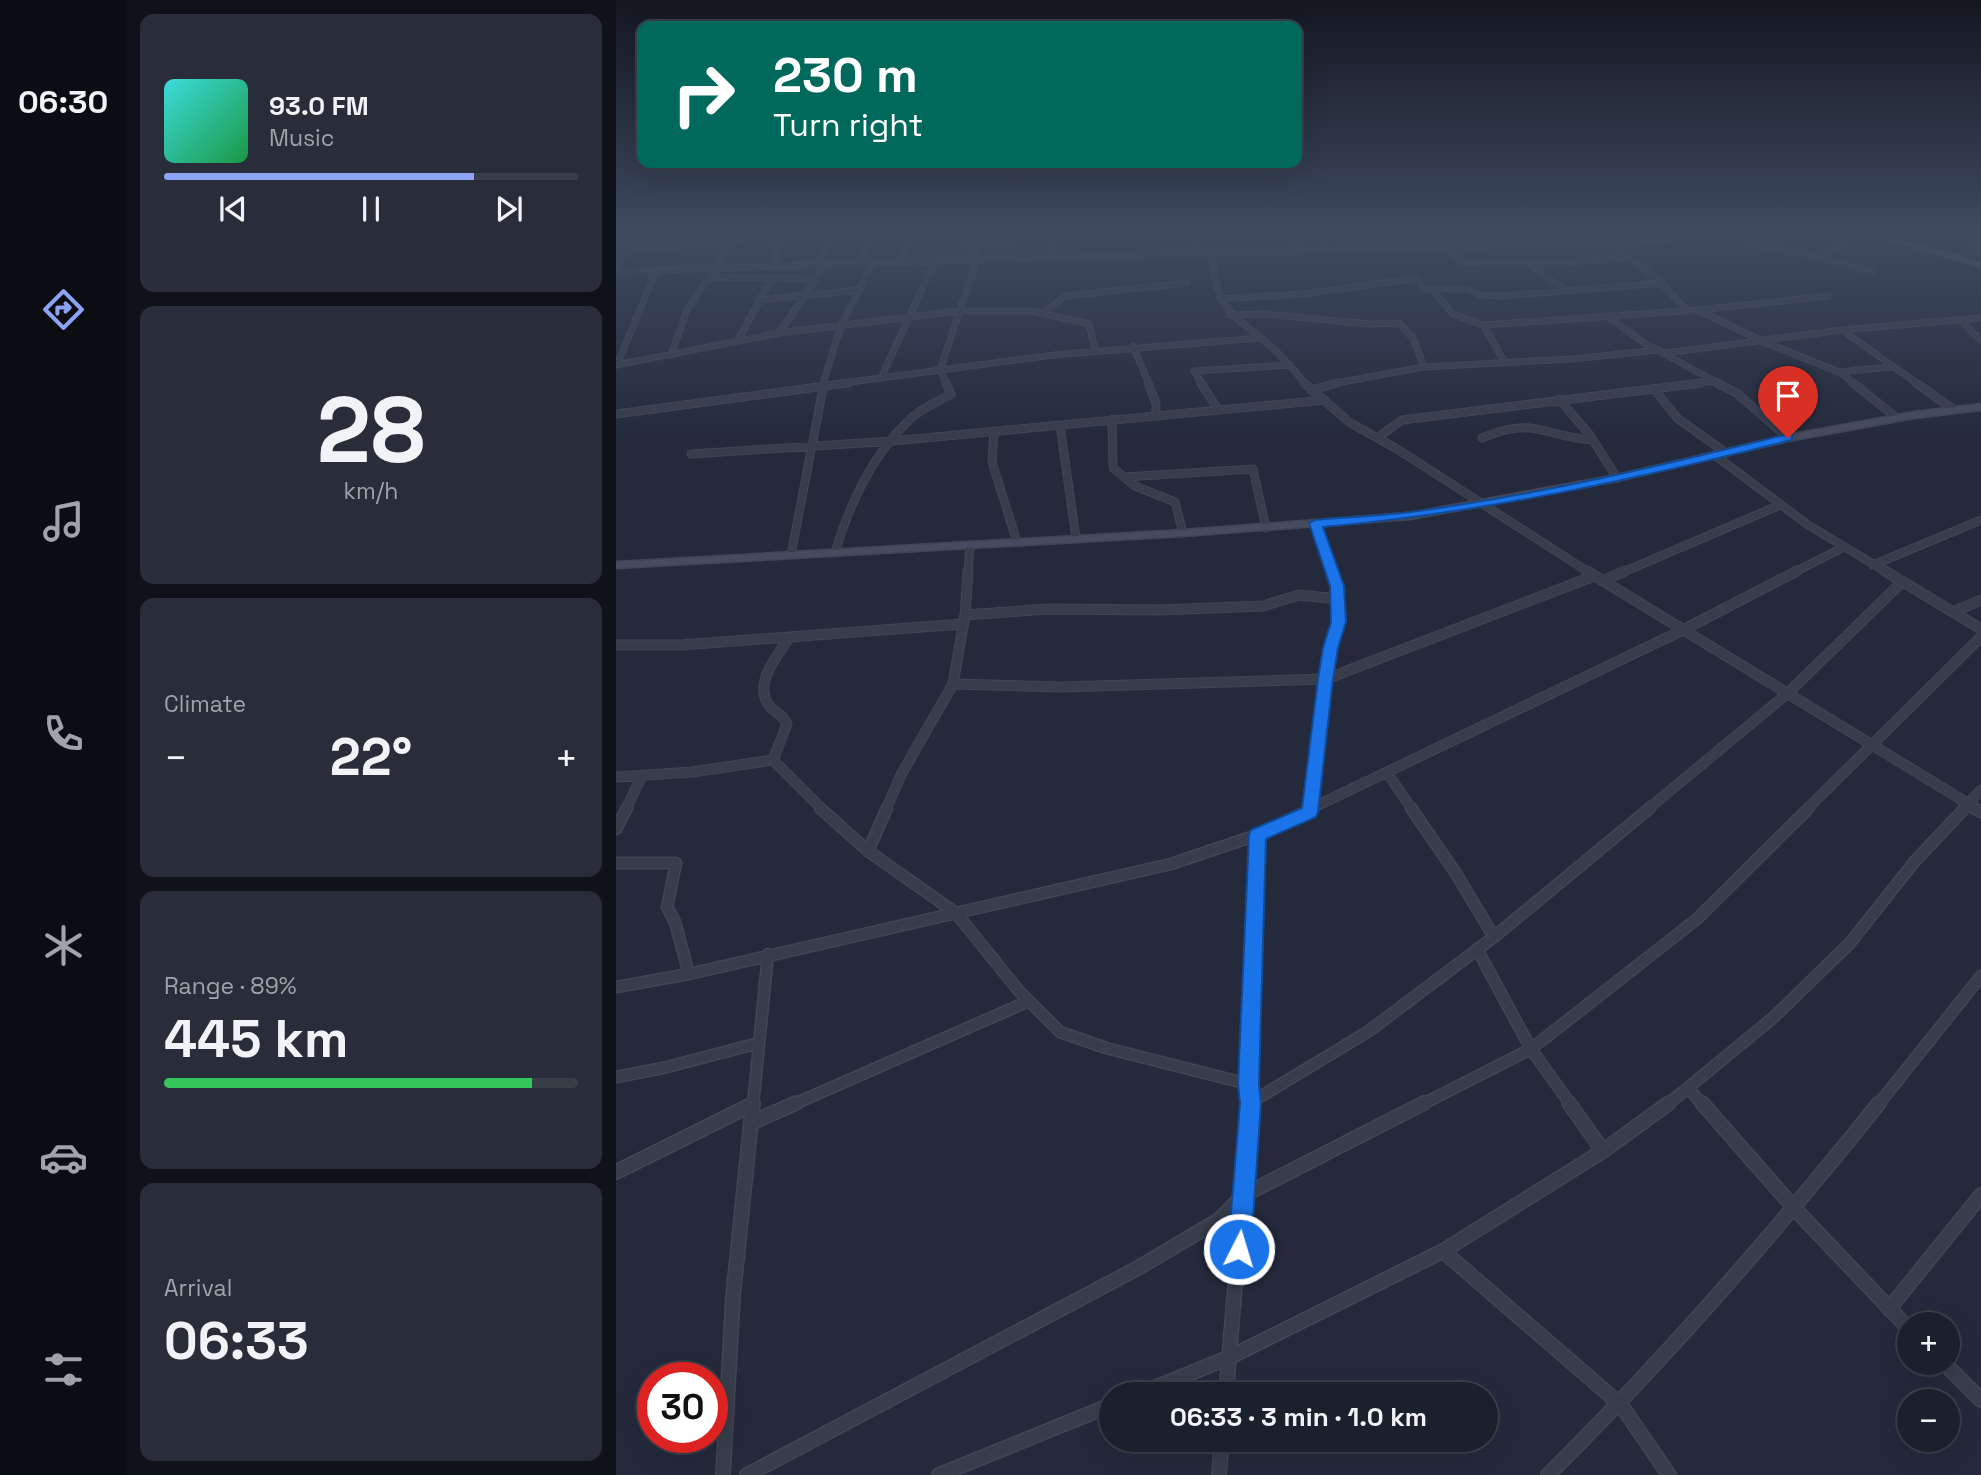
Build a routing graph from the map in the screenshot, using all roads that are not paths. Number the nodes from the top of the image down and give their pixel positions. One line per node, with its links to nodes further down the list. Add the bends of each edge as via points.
1 (643, 302): 35 (street)
2 (692, 302): 33 (street)
3 (758, 302): 28 (street)
4 (801, 302): 25 (street)
5 (853, 302): 22 (street)
6 (915, 302): 18 (street)
7 (962, 302): 14 (street)
8 (1057, 302): 16 (street)
9 (1222, 302): 17 (street)
10 (1441, 302): 23 (street, via 1467,323)
11 (1679, 302): 15 (street)
12 (1774, 302): 13 (street)
13 (1698, 310): 15 (street); 29 (street)
14 (959, 311): 16 (street); 18 (street); 39 (street)
15 (1688, 311): 19 (street)
16 (1044, 312): 31 (street, via 1089,324)
17 (1230, 315): 26 (street); 37 (street, via 1287,313 1372,324 1399,322 1412,337)
18 (908, 316): 22 (street); 41 (street)
19 (1608, 317): 23 (street); 32 (street)
20 (1981, 318): 21 (street)
21 (1961, 321): 24 (street); 27 (street)
22 (841, 325): 25 (street); 43 (street)
23 (1483, 325): 34 (street)
24 (1842, 330): 29 (street); 38 (street)
25 (779, 333): 28 (street)
26 (1259, 338): 30 (street); 36 (street)
27 (1981, 340)
28 (738, 341): 33 (street)
29 (1764, 342): 32 (street); 40 (street)
30 (1133, 346): 31 (street); 52 (street, via 1156,403)
31 (1095, 350): 39 (street)
32 (1661, 351): 34 (street); 42 (street)
33 (671, 355): 35 (street)
34 (1505, 363): 37 (street)
35 (617, 365)
36 (1290, 365): 45 (street); 49 (street, via 1194,371)
37 (1424, 367): 45 (street)
38 (1892, 367): 40 (street); 50 (street)
39 (940, 370): 41 (street); 61 (street, via 951,394 915,414)
40 (1839, 372): 53 (street)
41 (881, 378): 43 (street)
42 (1715, 381): 44 (street); 59 (street, via 1738,394)
43 (823, 386): 51 (street); 62 (street)
44 (1654, 389): 46 (street); 64 (street, via 1692,433)
45 (1311, 390): 47 (street)
46 (1559, 399): 57 (street, via 1402,420); 60 (street)
47 (1325, 400): 49 (street, via 1266,408); 57 (street, via 1349,422)
48 (1981, 407): 50 (street)
49 (1217, 408): 52 (street)
50 (1954, 410): 53 (street)
51 (616, 414)
52 (1156, 416): 54 (street)
53 (1897, 418): 59 (street)
54 (1112, 419): 55 (street); 65 (street, via 1113,468)
55 (1060, 425): 56 (street); 73 (street)
56 (994, 432): 61 (street); 74 (street, via 992,462)
57 (1377, 438): 67 (street)
58 (1482, 438): 60 (street, via 1503,427 1525,424 1573,440)
59 (1788, 438): 64 (street)
60 (1592, 440): 66 (street)
61 (893, 441): 62 (street); 77 (street, via 865,475)
62 (811, 447): 63 (street); 78 (street)
63 (691, 454)
64 (1721, 455): 66 (street); 68 (street)
65 (1125, 477): 71 (street, via 1253,469); 72 (street, via 1135,486 1175,502)
66 (1617, 478): 67 (street)
67 (1481, 504): 70 (street, via 1410,516); 81 (street)
68 (1780, 505): 76 (street); 81 (street)
69 (1981, 520): 80 (street)
70 (1315, 523): 71 (street); 83 (street)
71 (1266, 528): 72 (street)
72 (1183, 533): 73 (street)
73 (1076, 538): 74 (street)
74 (1017, 542): 75 (street)
75 (970, 545): 77 (street); 86 (street)
76 (1844, 547): 80 (street); 88 (street)
77 (835, 553): 78 (street)
78 (791, 555): 79 (street)
79 (616, 565)
80 (1873, 565): 82 (street)
81 (1598, 579): 88 (street); 92 (street)
82 (1902, 582): 85 (street); 94 (street)
83 (1339, 599): 86 (street, via 1292,595 1263,606 1048,609); 92 (street, via 1339,622)
84 (1981, 600): 85 (street)
85 (1953, 612): 87 (street)
86 (964, 619): 90 (street); 93 (street)
87 (1981, 629)
88 (1682, 630): 94 (street); 97 (street)
89 (1981, 637): 95 (street)
90 (789, 638): 91 (street); 96 (street, via 763,687 768,704 787,724)
91 (616, 645)
92 (1326, 679): 93 (street, via 1060,687); 102 (street)
93 (953, 684): 106 (street, via 902,773)
94 (1788, 693): 95 (street); 109 (street)
95 (1872, 745): 101 (street); 117 (street, via 1697,919)
96 (773, 760): 98 (street); 106 (street)
97 (1388, 774): 102 (street); 109 (street)
98 (642, 776): 99 (street); 104 (street)
99 (616, 777)
100 (1981, 790): 101 (street)
101 (1969, 805): 103 (street); 120 (street, via 1915,862 1850,943 1774,1017)
102 (1310, 812): 105 (street)
103 (1981, 812)
104 (616, 829)
105 (1257, 835): 108 (street, via 1171,864); 119 (street)
106 (868, 852): 108 (street)
107 (616, 863): 112 (street, via 676,863 667,907)
108 (956, 913): 111 (street); 115 (street)
109 (1494, 937): 110 (street)
110 (1477, 949): 117 (street); 121 (street, via 1369,1031)
111 (768, 954): 112 (street); 116 (street)
112 (689, 974): 114 (street)
113 (1981, 976): 128 (street)
114 (616, 987)
115 (1029, 1002): 119 (street, via 1060,1032 1083,1041); 123 (street)
116 (759, 1043): 118 (street); 122 (street)
117 (1531, 1049): 124 (street); 126 (street)
118 (616, 1077)
119 (1248, 1084): 121 (street)
120 (1689, 1089): 124 (street); 128 (street)
121 (1250, 1103): 126 (street)
122 (753, 1104): 123 (street); 125 (street)
123 (751, 1123): 140 (street, via 733,1297)
124 (1603, 1151): 129 (street)
125 (616, 1172)
126 (1244, 1195): 132 (street); 141 (street, via 1219,1220 1138,1268)
127 (1981, 1195): 130 (street)
128 (1795, 1209): 130 (street); 137 (street)
129 (1443, 1251): 132 (street); 137 (street)
130 (1889, 1309): 131 (street)
131 (1897, 1317)
132 (1230, 1357): 134 (street); 135 (street)
133 (1956, 1375): 136 (street)
134 (1169, 1382)
135 (1227, 1382)
136 (1981, 1400)
137 (1621, 1405): 144 (street); 145 (street)
138 (1099, 1410): 142 (street)
139 (1221, 1452): 143 (street)
140 (723, 1475)
141 (747, 1475)
142 (940, 1475)
143 (1219, 1475)
144 (1548, 1475)
145 (1669, 1475)

